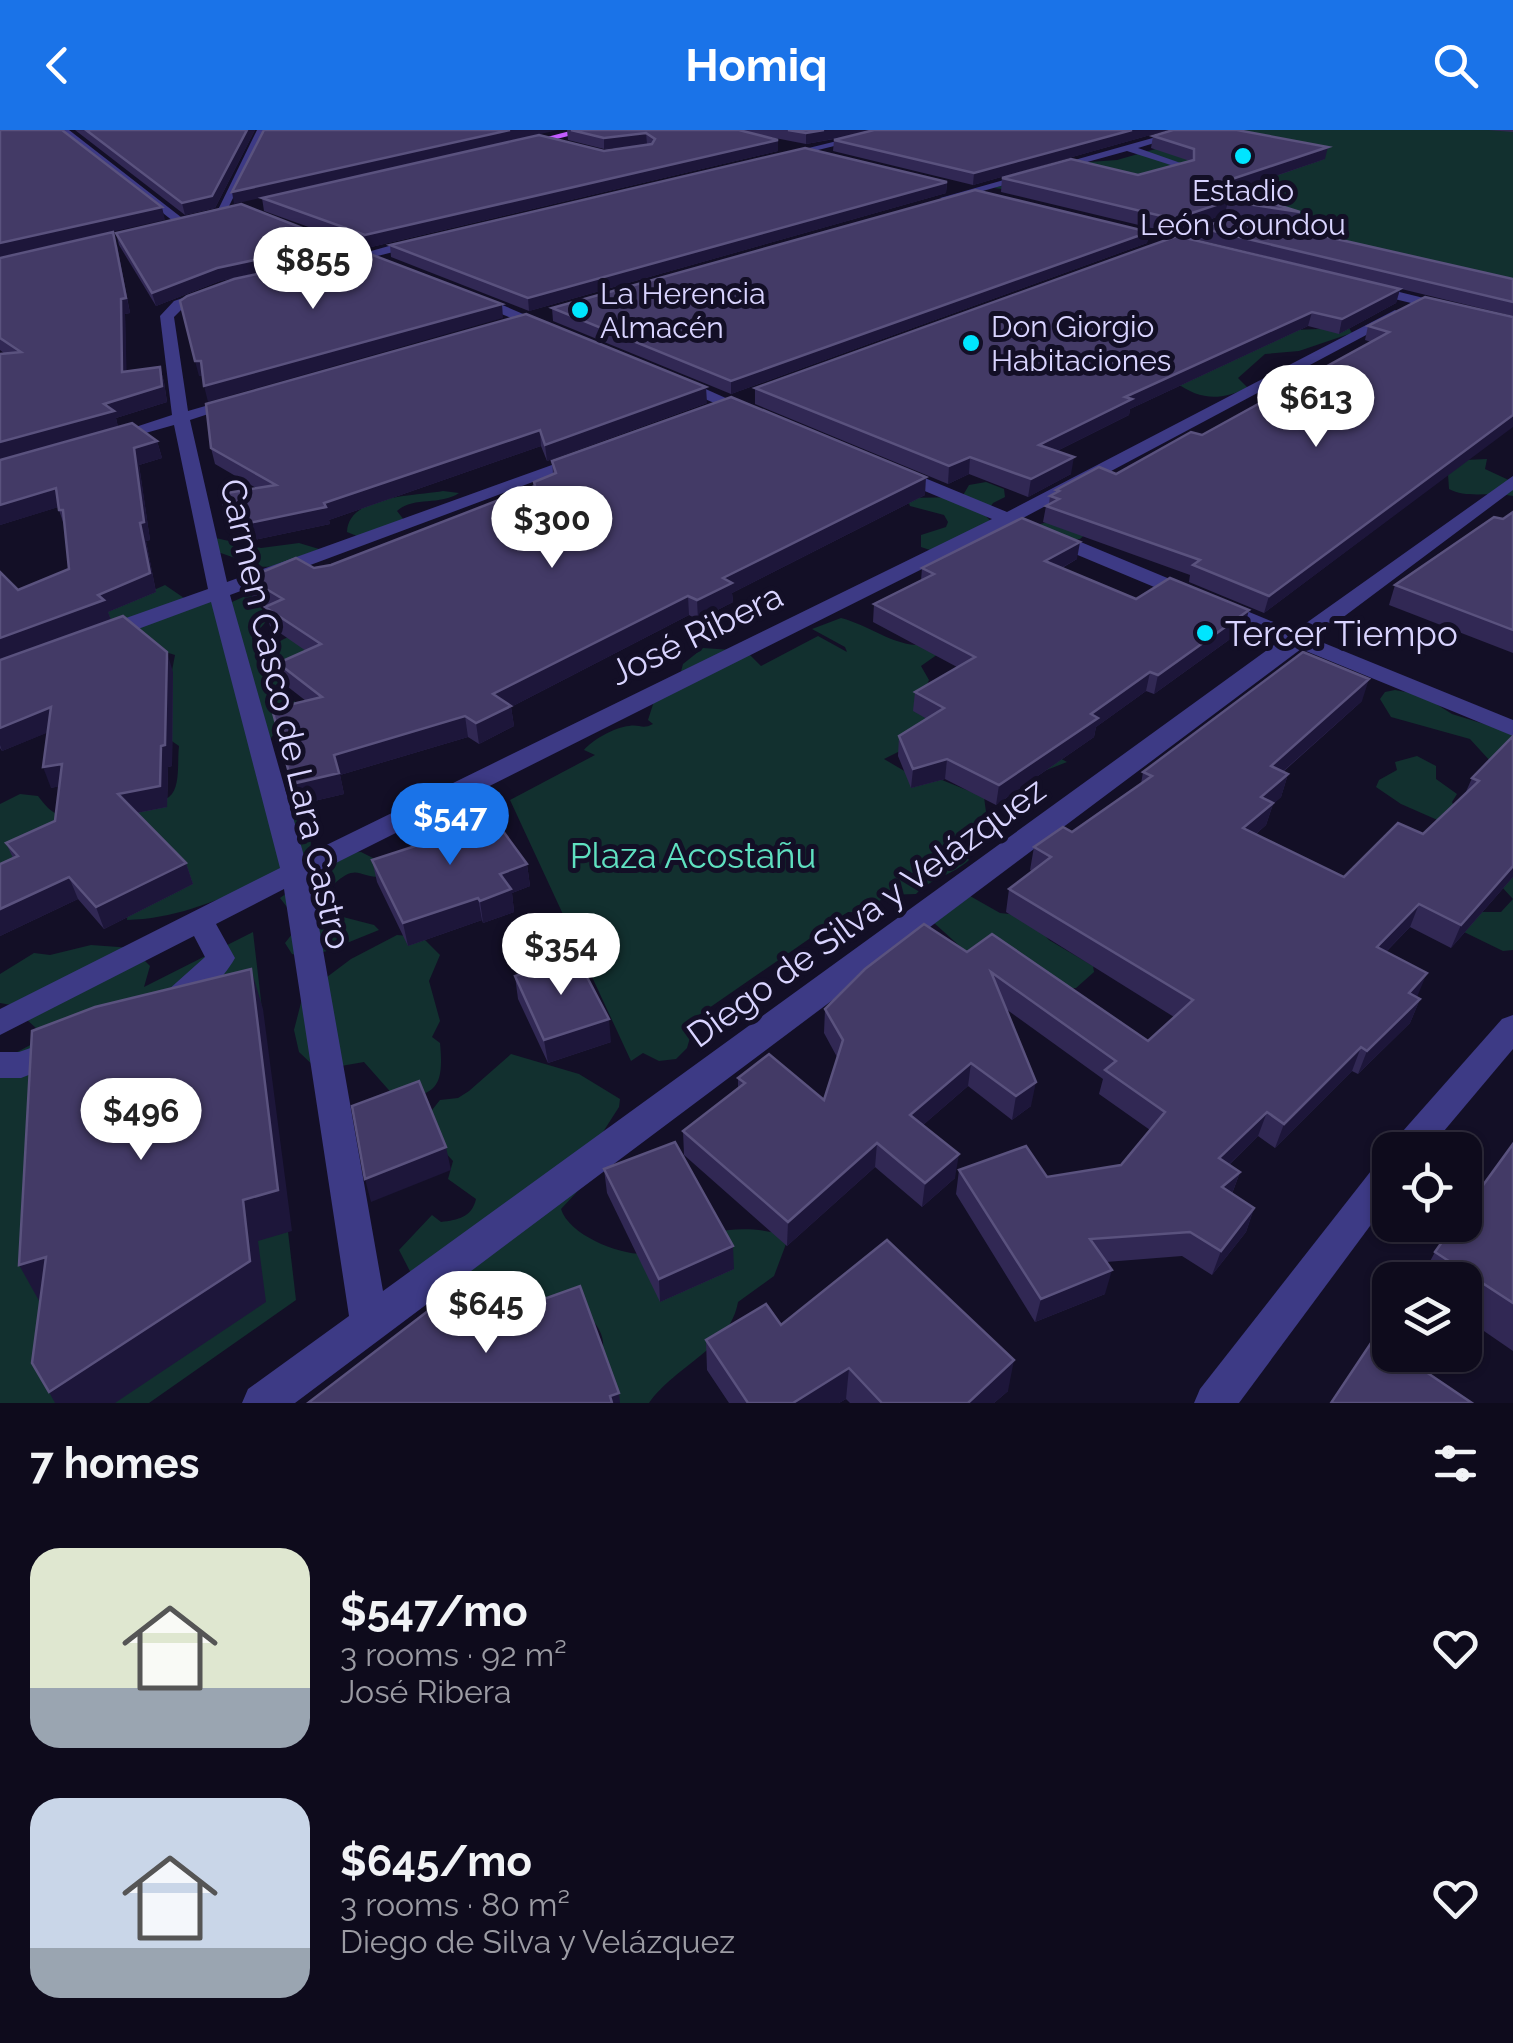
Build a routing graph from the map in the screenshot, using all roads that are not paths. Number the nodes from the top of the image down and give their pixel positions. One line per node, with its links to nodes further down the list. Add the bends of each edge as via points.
1 (63, 130): 22 (street)
2 (262, 130): 21 (street)
3 (587, 130): 6 (main road)
4 (895, 130): 11 (street)
5 (1185, 131): 9 (street)
6 (542, 140): 8 (street); 10 (main road)
7 (770, 142): 11 (street)
8 (571, 148)
9 (1127, 148): 14 (street); 16 (street, via 1187,167)
10 (505, 149)
11 (806, 151): 12 (street); 13 (street)
12 (768, 160)
13 (842, 160)
14 (1066, 165): 15 (street); 18 (street)
15 (1098, 173)
16 (1156, 177)
17 (934, 182): 18 (street)
18 (970, 191): 19 (street); 20 (street)
19 (1008, 200)
20 (934, 202)
21 (225, 213): 22 (main road)
22 (182, 222): 24 (main road)
23 (1251, 224): 27 (street, via 1225,222)
24 (165, 226)
25 (1156, 237): 27 (street)
26 (435, 238): 30 (street)
27 (1175, 241): 29 (street); 31 (street)
28 (332, 242): 30 (street)
29 (1194, 246)
30 (367, 255): 32 (street); 33 (street)
31 (1138, 255)
32 (328, 264)
33 (403, 269)
34 (1345, 283): 37 (street)
35 (232, 287): 46 (street, Carmen Casco de Lara Castro, via 179,304 167,316)
36 (456, 290): 38 (street)
37 (1420, 301): 39 (street); 52 (street, José Ribera)
38 (537, 317): 40 (street); 41 (street)
39 (1513, 324)
40 (491, 330)
41 (562, 334)
42 (664, 376): 45 (street)
43 (254, 397): 46 (street)
44 (751, 398): 45 (street)
45 (724, 409): 47 (street)
46 (181, 418): 48 (street); 53 (street, Carmen Casco de Lara Castro)
47 (769, 420)
48 (90, 444)
49 (604, 452): 53 (street)
50 (877, 465): 52 (street)
51 (1513, 482): 55 (street, Diego de Silva y Velázquez)
52 (1007, 519): 55 (street); 57 (street, José Ribera)
53 (220, 591): 54 (street); 57 (street, Carmen Casco de Lara Castro)
54 (92, 638)
55 (1300, 640): 56 (street); 66 (street, Diego de Silva y Velázquez)
56 (1513, 729)
57 (295, 872): 58 (street, José Ribera); 66 (street, Carmen Casco de Lara Castro)
58 (200, 921): 59 (street, via 220,958 174,999); 60 (street, José Ribera)
59 (140, 1012)
60 (0, 1024)
61 (1513, 1027): 64 (street)
62 (90, 1035): 63 (street, via 21,1065)
63 (0, 1065)
64 (1423, 1132)
65 (1372, 1196): 68 (street)
66 (369, 1322): 67 (street, Diego de Silva y Velázquez)
67 (262, 1403)
68 (1214, 1403)

